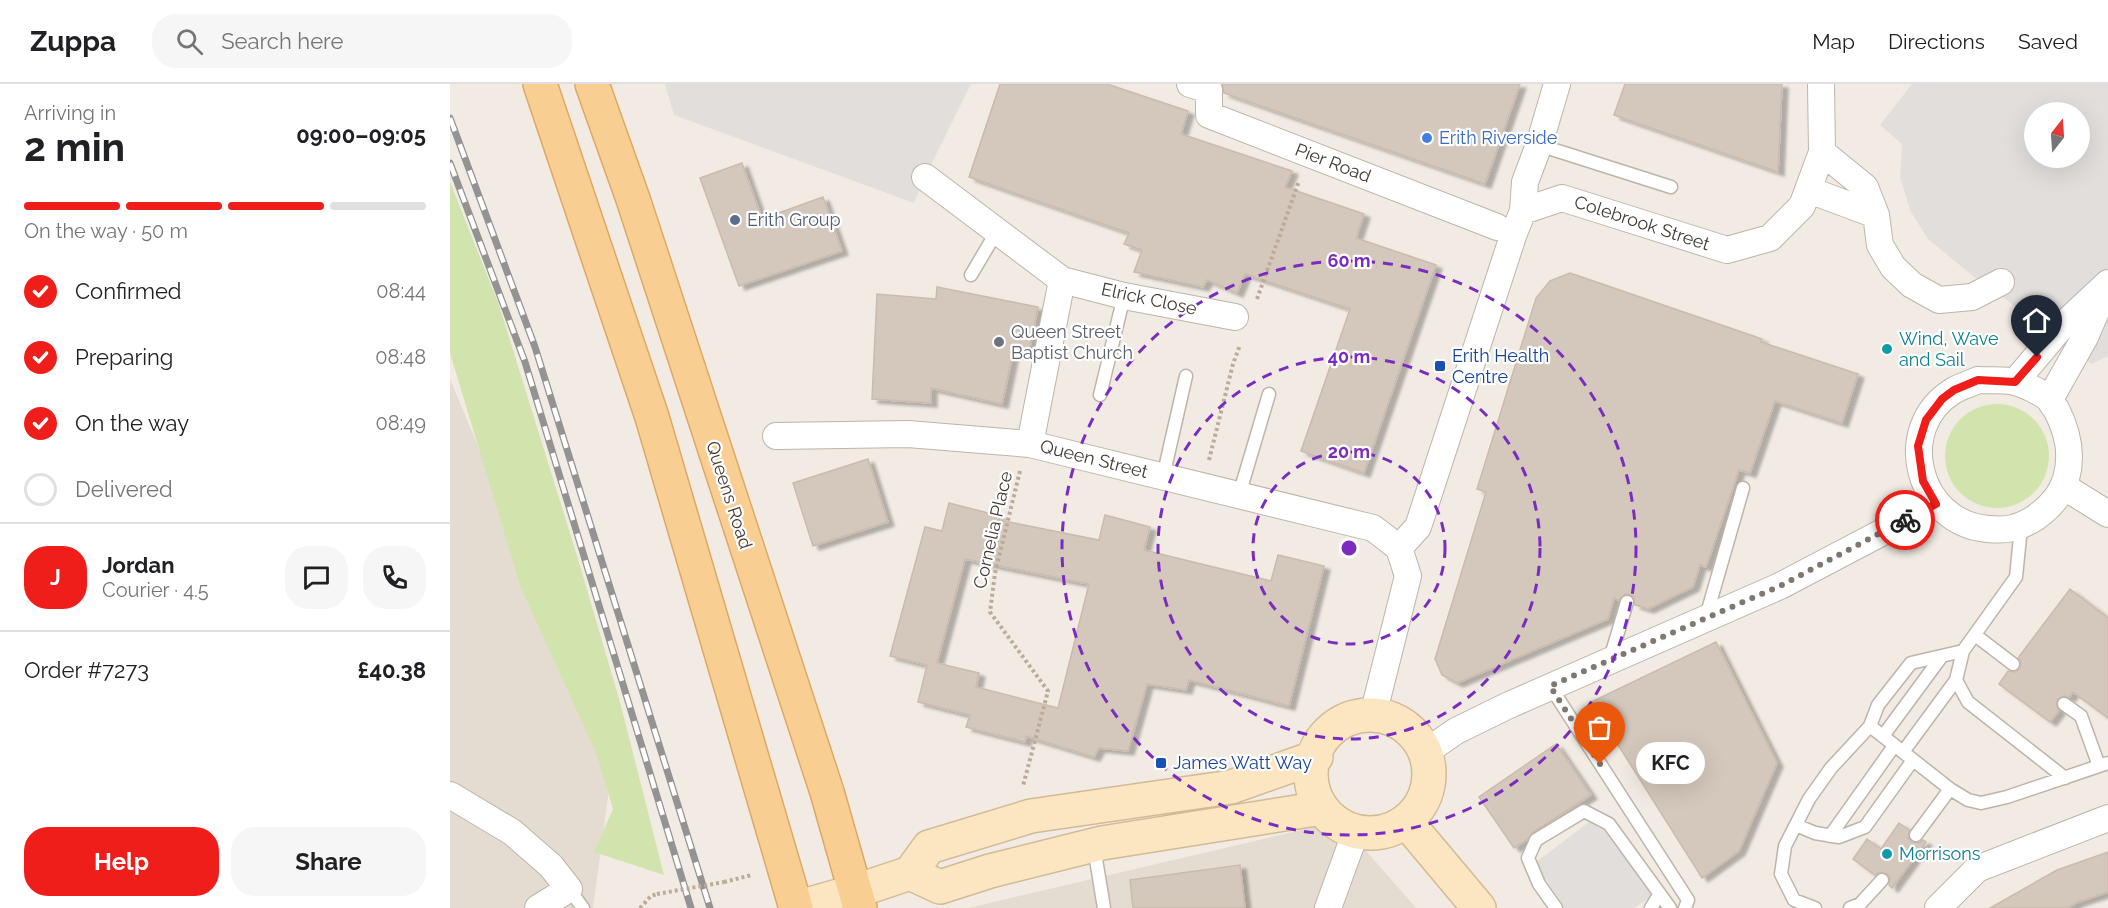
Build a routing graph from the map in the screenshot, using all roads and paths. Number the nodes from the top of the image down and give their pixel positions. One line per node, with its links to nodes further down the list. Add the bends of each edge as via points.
1 (540, 84): 74 (main road, via 652,417)
2 (592, 84): 71 (main road, Queens Road, via 827,792)
3 (1557, 84): 6 (street)
4 (1821, 84): 7 (street, Colebrook Street)
5 (1203, 86): 13 (street, Pier Road, via 1209,115)
6 (1539, 145): 9 (lane); 11 (street, via 1525,182)
7 (1822, 152): 10 (street, Colebrook Street); 12 (street, via 1865,187)
8 (925, 177): 14 (street, Elrick Close)
9 (1671, 187)
10 (1809, 189): 11 (street, Colebrook Street, via 1802,206 1770,238 1727,250 1562,198); 12 (street)
11 (1523, 211): 35 (street, via 1418,527)
12 (1876, 215): 17 (street, via 1880,245 1893,267 1912,285 1939,300 1972,297)
13 (1497, 227)
14 (997, 231): 15 (lane); 16 (street, Elrick Close)
15 (971, 275)
16 (1062, 280): 19 (street, Elrick Close); 27 (street)
17 (2001, 282)
18 (2108, 284): 22 (street, via 2063,325); 25 (street, via 2085,337)
19 (1124, 296): 20 (street, Elrick Close); 24 (lane)
20 (1235, 317)
21 (1186, 376): 28 (lane)
22 (2015, 382): 25 (street); 32 (street, via 1978,380 1954,390 1926,420 1918,446 1923,481)
23 (1269, 394): 31 (lane)
24 (1100, 395)
25 (2050, 399): 29 (street, via 2068,438 2070,465)
26 (776, 436): 27 (street, Queen Street, via 908,434)
27 (1030, 444): 28 (street, Queen Street); 58 (path, Cornelia Place, via 1022,462 995,573 990,612 1048,691 1023,784)
28 (1163, 477): 31 (street, Queen Street)
29 (2063, 486): 33 (street); 34 (street, via 2049,508)
30 (1743, 488): 37 (lane)
31 (1239, 495): 35 (street, Queen Street, via 1373,528)
32 (1936, 504): 34 (street, via 1974,528); 37 (street, via 1780,586)
33 (2108, 514)
34 (2021, 527): 38 (lane, via 2016,577)
35 (1400, 548): 46 (street, via 1408,576)
36 (1627, 602): 41 (lane)
37 (1706, 619): 41 (street)
38 (1975, 635): 39 (lane); 42 (lane)
39 (1963, 651): 40 (lane); 43 (lane)
40 (1942, 656): 47 (lane, via 1911,663 1878,705); 48 (lane)
41 (1610, 660): 44 (street)
42 (2013, 664)
43 (1956, 680): 49 (lane); 54 (lane, via 1968,702)
44 (1550, 686): 50 (street, via 1456,731); 81 (lane, via 1688,900)
45 (2064, 704): 53 (lane, via 2081,716)
46 (1373, 715): 50 (street, via 1394,719 1416,734); 51 (street, via 1351,719 1333,729 1320,741)
47 (1870, 726): 48 (lane); 61 (lane, via 1831,768)
48 (1883, 736): 49 (lane)
49 (1899, 749): 52 (lane); 64 (lane)
50 (1426, 751): 60 (street, via 1427,782 1417,810)
51 (1316, 758): 57 (street, via 1313,791); 58 (street, via 1231,787)
52 (1913, 760): 55 (lane); 64 (lane, via 1865,827 1839,837)
53 (2104, 765): 54 (lane)
54 (2066, 778): 55 (lane, via 1981,803)
55 (1950, 789): 63 (lane)
56 (450, 795): 70 (street, via 512,832 551,866)
57 (1322, 808): 62 (street, via 1337,822); 65 (street)
58 (1031, 816): 66 (street, via 929,847)
59 (2108, 818): 84 (street, via 1977,869)
60 (1406, 821): 62 (street, via 1377,834); 77 (street)
61 (1796, 825): 64 (lane); 82 (lane, via 1785,846 1781,874 1794,900)
62 (1356, 831): 76 (street)
63 (1916, 835)
64 (1830, 836)
65 (1094, 845): 66 (street, via 940,887); 75 (lane)
66 (910, 873): 71 (street)
67 (752, 875): 73 (path, bridge, via 657,894)
68 (1882, 880): 83 (lane, via 1860,904)
69 (1659, 895): 78 (lane, via 1609,824 1584,811 1536,840 1528,858 1539,884); 79 (lane); 80 (lane)
70 (576, 898): 72 (street)
71 (858, 900): 74 (street)
72 (538, 908)
73 (640, 908)
74 (796, 908)
75 (1104, 908)
76 (1328, 908)
77 (1479, 908)
78 (1556, 908)
79 (1651, 908)
80 (1670, 908)
81 (1685, 908)
82 (1815, 908)
83 (1850, 908)
84 (1938, 908)

